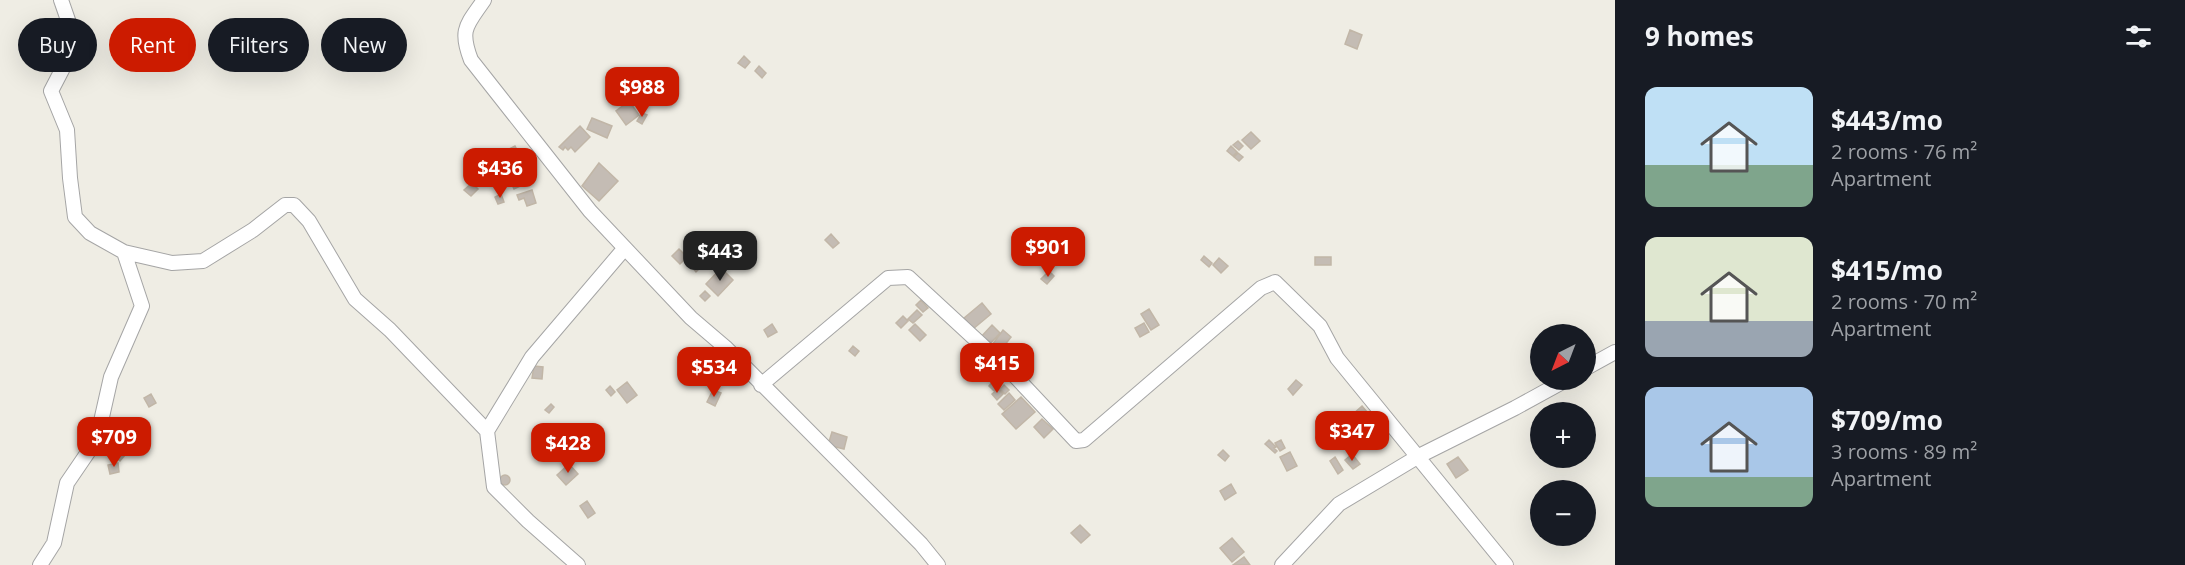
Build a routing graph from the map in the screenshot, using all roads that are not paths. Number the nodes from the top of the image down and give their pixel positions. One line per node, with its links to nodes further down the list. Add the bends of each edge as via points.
1 (61, 0): 4 (street, via 76,43 51,91 67,130 75,217 90,233)
2 (484, 0): 3 (street, via 466,25 465,43 471,60)
3 (624, 249): 7 (street); 9 (street, via 532,357)
4 (124, 252): 9 (street, via 172,263 203,261 285,205 294,205 309,221 355,299); 11 (street, via 141,306 111,377 97,439 67,483 54,543)
5 (1615, 352): 6 (street)
6 (1596, 362)
7 (761, 385): 10 (street, via 888,278 908,277 1012,374 1076,441 1084,440 1261,288 1275,282 1320,326 1337,358); 13 (street)
8 (1548, 390): 10 (street)
9 (488, 431): 12 (street, via 494,487)
10 (1419, 456): 14 (street, via 1339,504); 15 (street)
11 (40, 565)
12 (578, 565)
13 (938, 565)
14 (1282, 565)
15 (1506, 565)

